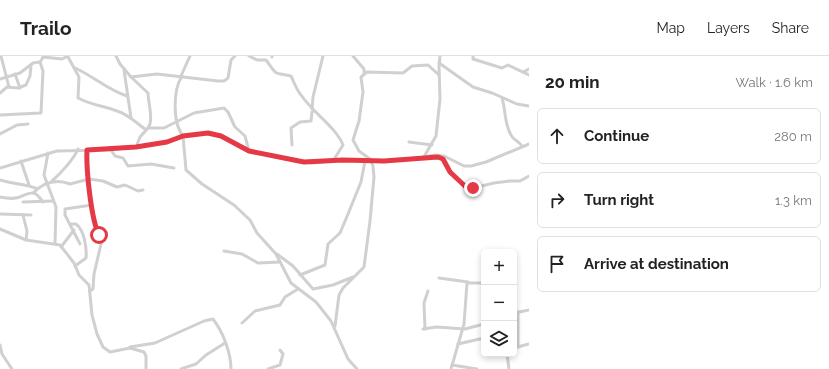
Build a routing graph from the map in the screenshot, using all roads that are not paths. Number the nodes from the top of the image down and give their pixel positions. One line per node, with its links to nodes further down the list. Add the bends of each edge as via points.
1 (1, 56): 25 (street)
2 (116, 56): 17 (street)
3 (190, 56): 23 (street)
4 (235, 56): 23 (street, via 231,60 227,80 211,81)
5 (249, 56): 33 (street, via 256,60 266,60 277,74 291,76 301,96)
6 (323, 56): 33 (street, via 313,97)
7 (353, 56): 19 (street, via 364,69)
8 (440, 56): 13 (street)
9 (473, 56): 18 (street, via 475,59 502,68 507,65)
10 (43, 57): 11 (street); 12 (street)
11 (68, 57): 15 (street)
12 (40, 62): 14 (street); 34 (street, via 43,71 41,113)
13 (439, 63): 21 (street); 31 (street, via 470,86)
14 (31, 65): 20 (street); 28 (street, via 27,84)
15 (74, 68): 30 (street, via 93,76 115,92); 35 (street, via 79,77 78,98)
16 (529, 69): 18 (street)
17 (124, 70): 24 (street); 30 (street)
18 (523, 72): 22 (street)
19 (364, 73): 21 (street, via 399,73 406,72 412,66 426,65); 56 (street, via 360,79 363,92 353,140 356,148)
20 (15, 74): 25 (street); 28 (street)
21 (439, 75): 44 (street, via 438,117 436,136)
22 (529, 75)
23 (182, 76): 24 (street, via 157,74); 36 (street, via 176,100)
24 (131, 77): 38 (street, via 148,93 151,121)
25 (7, 78): 26 (street); 27 (street)
26 (0, 79)
27 (9, 87): 28 (street); 29 (street)
28 (20, 88)
29 (0, 93)
30 (127, 96): 35 (street)
31 (502, 98): 32 (street); 45 (street, via 506,127)
32 (529, 106)
33 (313, 110): 43 (street, via 311,121 300,122 291,128); 54 (street, via 335,130 342,143 343,146)
34 (0, 115)
35 (131, 118): 38 (street)
36 (176, 120): 38 (street, via 164,128); 40 (street); 50 (street, via 197,112 226,109 235,127 245,136)
37 (28, 124): 39 (street, via 17,125)
38 (146, 129): 46 (street)
39 (0, 134)
40 (184, 137): 46 (street); 50 (street, via 208,133); 84 (street, via 186,170 249,218 257,233)
41 (409, 142): 44 (street)
42 (529, 144): 45 (street)
43 (292, 145)
44 (432, 145): 52 (street)
45 (522, 146): 52 (street, via 471,166 464,166 444,156)
46 (136, 147): 49 (street)
47 (78, 149): 48 (street); 51 (street); 62 (street)
48 (87, 150): 49 (street); 60 (street, via 86,167)
49 (111, 150): 58 (street, via 114,156 123,158 128,166 151,164)
50 (249, 151): 54 (street, via 294,161)
51 (48, 153): 53 (street); 63 (street, via 44,174)
52 (424, 156): 56 (street, via 416,159); 59 (street, via 443,159 450,172 469,189 511,180 520,182)
53 (21, 161): 57 (street); 64 (street)
54 (333, 161): 55 (street)
55 (365, 161): 56 (street); 87 (street, via 361,182 340,233 328,244 325,265)
56 (372, 161): 88 (street, via 374,177 365,263)
57 (0, 166)
58 (174, 168)
59 (529, 176)
60 (89, 179): 62 (street, via 70,184 63,181); 66 (street, via 117,187 125,185 138,191); 72 (street)
61 (0, 180): 64 (street)
62 (52, 182): 63 (street)
63 (47, 184): 65 (street); 69 (street)
64 (29, 185): 65 (street)
65 (37, 189): 67 (street)
66 (143, 190)
67 (33, 193): 68 (street, via 10,199); 71 (street)
68 (0, 197)
69 (53, 201): 71 (street); 80 (street, via 56,207)
70 (22, 202): 71 (street)
71 (43, 202)
72 (92, 206): 76 (street, via 66,208 65,215); 93 (street, via 101,244 94,274 94,287)
73 (0, 214): 74 (street)
74 (23, 215): 75 (street); 79 (street, via 27,231)
75 (31, 215)
76 (71, 224): 78 (street); 86 (street, via 79,227 85,244 86,258)
77 (0, 229): 79 (street)
78 (74, 230): 81 (street); 82 (street)
79 (26, 240): 80 (street)
80 (55, 243): 82 (street)
81 (80, 244)
82 (61, 247): 86 (street)
83 (224, 251): 85 (street, via 240,254 258,263)
84 (276, 254): 85 (street); 87 (street, via 293,266)
85 (280, 262): 92 (street, via 288,279)
86 (75, 266): 93 (street, via 79,275 89,285)
87 (300, 275): 88 (street, via 316,289)
88 (355, 277): 100 (street, via 339,295)
89 (439, 278): 90 (street)
90 (468, 282): 91 (street); 101 (street)
91 (481, 283)
92 (298, 289): 98 (street, via 285,297 280,306 255,311); 100 (street, via 316,302)
93 (90, 291): 108 (street, via 92,315 98,338 109,351)
94 (428, 291): 101 (street, via 424,303 424,329)
95 (529, 310): 96 (street)
96 (517, 312)
97 (517, 321): 107 (street)
98 (242, 323)
99 (481, 325): 101 (street)
100 (335, 326): 113 (street, via 348,359)
101 (462, 329): 104 (street)
102 (481, 339): 104 (street)
103 (225, 343): 108 (street, via 218,327 211,319 160,342); 117 (street, via 206,354 196,364); 118 (street, via 231,359)
104 (458, 344): 114 (street)
105 (529, 344): 107 (street)
106 (0, 345): 111 (street)
107 (518, 347)
108 (121, 350): 116 (street, via 130,348 144,352)
109 (280, 350): 119 (street, via 283,354 280,365)
110 (507, 357): 124 (street)
111 (4, 358): 112 (street); 115 (street)
112 (0, 359)
113 (353, 364): 120 (street); 121 (street)
114 (452, 365): 122 (street); 123 (street)
115 (12, 369)
116 (146, 369)
117 (181, 369)
118 (231, 369)
119 (268, 369)
120 (357, 369)
121 (361, 369)
122 (451, 369)
123 (477, 369)
124 (509, 369)

